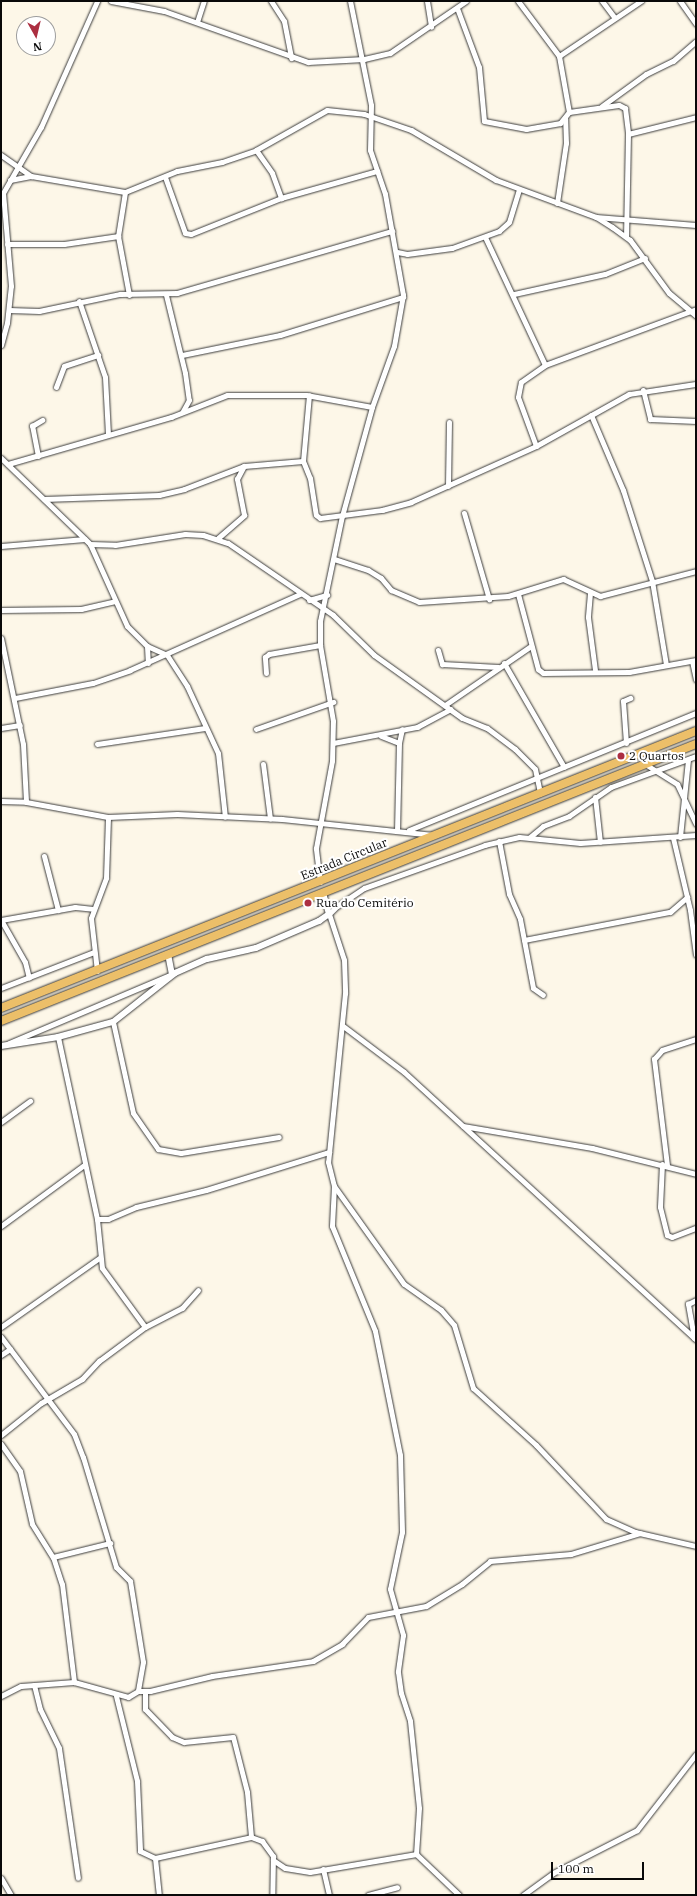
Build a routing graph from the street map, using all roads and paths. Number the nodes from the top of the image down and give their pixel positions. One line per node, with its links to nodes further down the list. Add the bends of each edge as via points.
1 (97, 1): 29 (street, via 47,114)
2 (111, 1): 14 (street)
3 (204, 1): 14 (street)
4 (271, 1): 19 (street, via 284,21)
5 (350, 1): 20 (street)
6 (427, 1): 16 (street)
7 (466, 1): 12 (street)
8 (518, 1): 18 (street)
9 (602, 1): 13 (street)
10 (641, 1): 13 (street)
11 (680, 1): 15 (street)
12 (458, 8): 16 (street); 25 (street, via 479,67 484,121 526,129 560,123)
13 (615, 18): 18 (street)
14 (197, 22): 19 (street)
15 (696, 24)
16 (431, 27): 20 (street, via 390,53)
17 (696, 41): 21 (street, via 673,61 656,68)
18 (559, 56): 22 (street)
19 (291, 58): 20 (street, via 308,62)
20 (364, 59): 23 (street)
21 (601, 107): 22 (street); 26 (street, via 623,106)
22 (569, 112): 25 (street)
23 (372, 115): 27 (street, via 341,108 327,110); 30 (street, via 370,150); 34 (street, via 411,130 475,170)
24 (696, 117): 26 (street)
25 (565, 118): 38 (street, via 566,143)
26 (628, 134): 40 (street)
27 (256, 150): 32 (street); 37 (street, via 272,173)
28 (1, 155): 29 (street)
29 (18, 168): 31 (street); 33 (street)
30 (377, 171): 37 (street); 42 (street)
31 (31, 176): 33 (street); 35 (street)
32 (165, 177): 35 (street); 37 (street, via 185,233 195,234)
33 (10, 180): 36 (street)
34 (520, 190): 38 (street); 45 (street, via 509,222)
35 (125, 192): 43 (street)
36 (2, 193): 46 (street)
37 (281, 198)
38 (557, 203): 39 (street)
39 (596, 217): 40 (street); 44 (street)
40 (628, 218): 41 (street); 44 (street)
41 (696, 225)
42 (392, 231): 47 (street); 53 (street, via 271,268)
43 (118, 236): 46 (street, via 64,244); 52 (street)
44 (626, 236): 49 (street)
45 (485, 237): 48 (street, via 452,248); 51 (street)
46 (7, 244): 57 (street, via 11,264)
47 (397, 252): 48 (street); 50 (street)
48 (407, 254): 50 (street)
49 (645, 258): 51 (street, via 605,274); 58 (street, via 669,293)
50 (400, 263): 54 (street)
51 (514, 294): 64 (street)
52 (129, 295): 53 (street); 55 (street)
53 (166, 295): 63 (street)
54 (403, 297): 63 (street, via 280,335); 71 (street, via 392,352)
55 (79, 301): 57 (street, via 39,311); 62 (street)
56 (696, 308): 58 (street)
57 (9, 310): 60 (street)
58 (688, 311): 59 (street); 64 (street)
59 (696, 316)
60 (3, 329): 61 (street)
61 (1, 345)
62 (98, 355): 66 (street, via 64,366); 75 (street)
63 (182, 355): 69 (street)
64 (545, 365): 80 (street, via 521,382 518,390)
65 (696, 384): 67 (street)
66 (56, 387)
67 (643, 390): 73 (street); 77 (street, via 650,419)
68 (309, 395): 70 (street, via 238,394); 71 (street); 83 (street)
69 (188, 400): 70 (street); 72 (street)
70 (199, 406): 72 (street)
71 (372, 407): 91 (street)
72 (183, 411): 78 (street)
73 (592, 415): 80 (street); 98 (street, via 623,490)
74 (42, 420): 81 (street, via 32,426)
75 (110, 422): 78 (street); 79 (street)
76 (449, 422): 88 (street)
77 (696, 422)
78 (118, 431): 79 (street)
79 (108, 434): 81 (street)
80 (536, 446): 88 (street)
81 (38, 456): 84 (street)
82 (1, 458): 84 (street)
83 (303, 461): 85 (street); 91 (street, via 310,478 316,515)
84 (8, 464): 89 (street)
85 (244, 466): 86 (street); 87 (street)
86 (229, 471): 87 (street); 89 (street, via 159,495)
87 (237, 479): 92 (street, via 244,515)
88 (448, 486): 91 (street, via 411,502)
89 (44, 500): 93 (street)
90 (464, 513): 103 (street)
91 (342, 516): 96 (street)
92 (218, 538): 94 (street, via 184,534 115,545); 100 (street)
93 (85, 539): 94 (street); 95 (street)
94 (90, 544): 105 (street)
95 (1, 546)
96 (334, 559): 102 (street); 103 (street, via 368,570 382,578 391,590 419,602)
97 (696, 571): 98 (street)
98 (652, 581): 99 (street, via 613,593); 117 (street)
99 (590, 593): 101 (street, via 563,579); 119 (street, via 588,617)
100 (300, 594): 104 (street); 113 (street)
101 (518, 594): 103 (street); 111 (street)
102 (326, 595): 104 (street); 106 (street)
103 (489, 599)
104 (310, 600): 106 (street)
105 (115, 601): 107 (street, via 81,609); 110 (street, via 127,626)
106 (322, 608): 109 (street); 125 (street, via 374,655)
107 (1, 610)
108 (1, 638): 122 (street)
109 (320, 645): 120 (street, via 269,654 265,657); 124 (street)
110 (147, 646): 113 (street); 115 (street)
111 (531, 646): 116 (street); 119 (street, via 538,669 543,673)
112 (438, 650): 118 (street, via 442,664)
113 (167, 655): 115 (street); 130 (street, via 179,671)
114 (694, 660): 117 (street); 121 (street)
115 (148, 663): 122 (street, via 93,683)
116 (504, 663): 118 (street); 144 (street)
117 (666, 665): 119 (street, via 629,672)
118 (498, 667): 125 (street)
119 (595, 670)
120 (266, 673)
121 (696, 680)
122 (15, 698): 128 (street)
123 (630, 698): 137 (street, via 623,701)
124 (333, 702): 131 (street); 135 (street)
125 (445, 704): 126 (street)
126 (451, 709): 132 (street, via 422,725); 146 (street, via 462,718 487,728 515,749 530,762)
127 (696, 713): 137 (street)
128 (20, 725): 129 (street); 151 (street)
129 (1, 728)
130 (205, 728): 138 (street); 153 (street, via 220,758)
131 (256, 729)
132 (402, 729): 134 (street); 136 (street)
133 (696, 731): 147 (main road, Estrada Circular)
134 (377, 735): 135 (street); 136 (street, via 390,737)
135 (333, 743): 155 (street)
136 (399, 743): 157 (street)
137 (626, 743): 144 (street)
138 (97, 744)
139 (696, 744): 143 (main road, Estrada Circular)
140 (696, 756): 141 (street)
141 (688, 759): 145 (street); 148 (street)
142 (263, 764): 154 (street)
143 (645, 764): 145 (street); 168 (main road, Estrada Circular)
144 (564, 767): 146 (street)
145 (654, 771): 148 (street, via 677,784); 149 (street)
146 (539, 778): 147 (street); 158 (street)
147 (540, 793): 159 (main road, Estrada Circular)
148 (683, 796): 156 (street); 162 (street)
149 (595, 797): 161 (street, via 569,816 543,826); 165 (street)
150 (1, 801): 151 (street)
151 (26, 802): 152 (street)
152 (108, 817): 153 (street, via 177,814); 170 (street, via 106,878)
153 (225, 817): 154 (street)
154 (270, 819): 155 (street)
155 (320, 824): 157 (street); 167 (street, via 316,848)
156 (696, 824)
157 (397, 829): 158 (street)
158 (409, 830): 159 (street)
159 (433, 835): 167 (main road, Estrada Circular)
160 (696, 835): 162 (street)
161 (530, 837): 164 (street); 165 (street)
162 (680, 837): 163 (street)
163 (673, 838): 165 (street); 169 (street)
164 (499, 841): 174 (street, via 364,888); 176 (street, via 509,894 518,910)
165 (600, 842)
166 (44, 856): 171 (street)
167 (320, 882): 180 (main road, Estrada Circular)
168 (323, 893): 174 (street); 178 (main road, Estrada Circular)
169 (687, 897): 172 (street); 176 (street, via 670,912)
170 (93, 908): 171 (street); 177 (street)
171 (58, 910): 175 (street)
172 (690, 910): 173 (street); 179 (street)
173 (696, 913)
174 (329, 914): 181 (street, via 256,948 207,959); 188 (street, via 344,960)
175 (1, 920): 182 (street, via 24,962)
176 (524, 940): 184 (street, via 533,988)
177 (94, 952): 180 (street); 182 (street)
178 (168, 954): 181 (street); 186 (main road, Estrada Circular)
179 (696, 955)
180 (97, 971): 185 (main road, Estrada Circular)
181 (172, 974): 187 (street); 191 (street)
182 (29, 978): 183 (street)
183 (1, 988)
184 (543, 995)
185 (1, 1008)
186 (1, 1021)
187 (113, 1022): 189 (street); 196 (street, via 133,1113 158,1149 181,1153)
188 (343, 1026): 195 (street, via 404,1072); 197 (street)
189 (58, 1037): 191 (street); 198 (street)
190 (696, 1039): 199 (street, via 662,1050 654,1059)
191 (9, 1043): 192 (street)
192 (1, 1046)
193 (30, 1101): 194 (street)
194 (1, 1122)
195 (462, 1126): 199 (street, via 533,1136); 211 (street)
196 (279, 1137)
197 (329, 1152): 201 (street); 202 (street, via 206,1190 136,1207 108,1219)
198 (84, 1165): 202 (street); 203 (street)
199 (665, 1165): 200 (street); 204 (street, via 660,1207 667,1235 672,1236)
200 (696, 1174)
201 (334, 1186): 217 (street, via 404,1284 441,1310 454,1325 473,1388 536,1444 596,1511 618,1526); 221 (street, via 332,1226 374,1331 400,1455 402,1532 390,1589)
202 (97, 1219): 205 (street)
203 (2, 1225)
204 (696, 1228)
205 (99, 1258): 208 (street); 209 (street, via 102,1268)
206 (198, 1290): 209 (street, via 182,1308)
207 (696, 1300): 211 (street, via 688,1304)
208 (1, 1327)
209 (145, 1327): 214 (street, via 99,1361 82,1379)
210 (1, 1337): 212 (street)
211 (695, 1339)
212 (10, 1349): 213 (street); 214 (street)
213 (1, 1355)
214 (48, 1399): 215 (street); 218 (street, via 74,1434)
215 (1, 1435)
216 (1, 1444): 220 (street, via 20,1471 32,1524)
217 (640, 1533): 219 (street); 221 (street, via 571,1554 490,1561 462,1584 426,1606)
218 (110, 1543): 220 (street); 224 (street, via 116,1567 130,1581 143,1662)
219 (696, 1546)
220 (53, 1557): 222 (street, via 66,1602)
221 (398, 1611): 225 (street, via 368,1617 342,1644 313,1660 219,1674); 230 (street, via 403,1635 398,1672 401,1693 410,1721 419,1808)
222 (74, 1682): 223 (street); 227 (street)
223 (34, 1685): 226 (street, via 21,1686); 235 (street, via 45,1721 58,1748)
224 (138, 1691): 225 (street); 227 (street, via 128,1697)
225 (145, 1691): 229 (street, via 145,1709 172,1737 184,1742 233,1737 247,1792)
226 (1, 1696)
227 (116, 1696): 231 (street, via 137,1781 140,1852)
228 (696, 1754): 243 (street, via 636,1830 553,1873)
229 (251, 1837): 231 (street); 232 (street, via 269,1847)
230 (416, 1854): 233 (street); 242 (street)
231 (155, 1858): 238 (street)
232 (274, 1860): 233 (street, via 300,1872); 239 (street)
233 (323, 1869): 240 (street)
234 (1, 1878): 237 (street)
235 (78, 1878)
236 (397, 1887): 241 (street)
237 (11, 1895)
238 (159, 1895)
239 (272, 1895)
240 (329, 1895)
241 (368, 1895)
242 (458, 1895)
243 (523, 1895)

